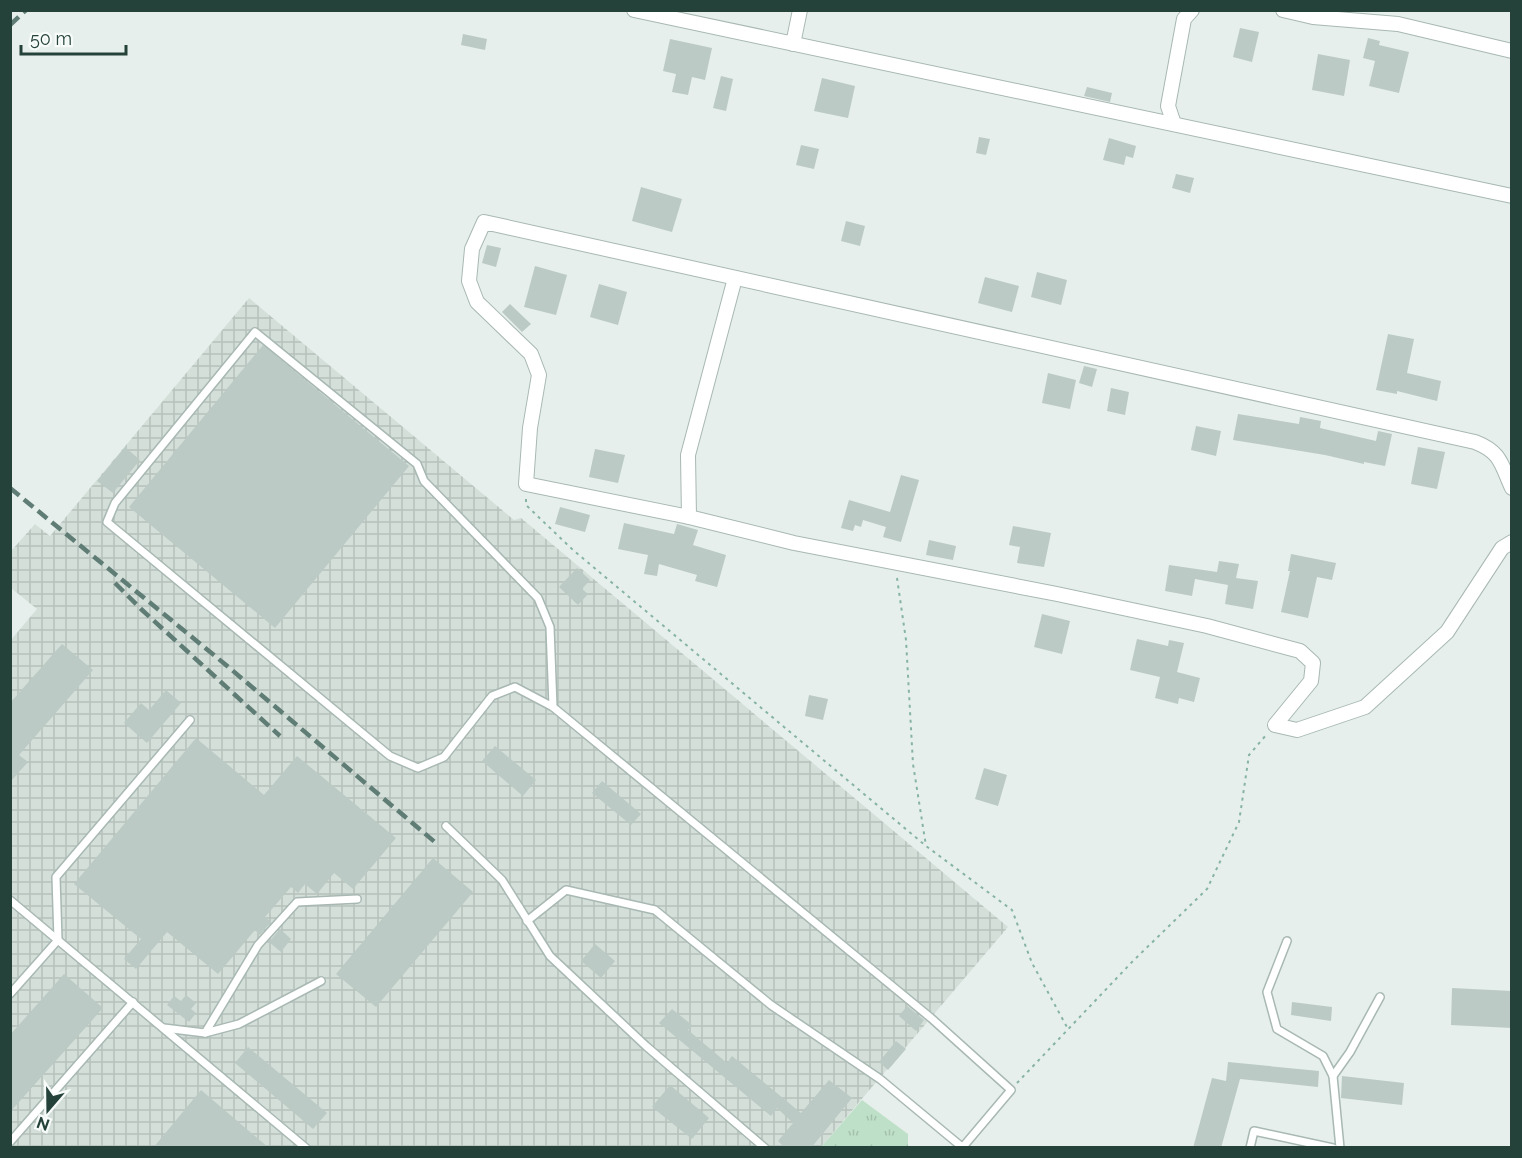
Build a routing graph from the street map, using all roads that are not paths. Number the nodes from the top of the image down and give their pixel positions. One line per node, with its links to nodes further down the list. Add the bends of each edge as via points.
1 (634, 10): 5 (street)
2 (800, 10): 5 (street)
3 (1192, 10): 7 (street, via 1184,19 1168,106)
4 (1283, 10): 6 (street, via 1312,17 1398,24)
5 (793, 44): 7 (street)
6 (1512, 51)
7 (1174, 124): 8 (street)
8 (1512, 195)
9 (735, 278): 10 (street, via 1475,442 1491,448); 11 (street, via 688,455); 11 (street, via 484,222 472,249 470,281 477,302 531,354 539,375 526,484)
10 (1512, 488)
11 (689, 517): 12 (street, via 794,543 1184,621 1300,651 1314,663 1311,681 1275,725 1297,730 1365,706 1447,632 1502,548)
12 (1512, 542)
13 (553, 707): 13 (lane, via 550,627 538,598 424,481 417,464 255,332 115,503 107,522 390,756 418,768 444,757 492,696 515,687); 29 (lane, via 922,1011 1011,1090)
14 (190, 720): 19 (lane, via 56,877)
15 (446, 826): 18 (lane, via 502,880)
16 (357, 899): 26 (lane, via 297,902 258,945)
17 (10, 900): 19 (lane)
18 (528, 921): 29 (lane, via 566,890 655,910 771,1005 880,1079); 31 (lane, via 550,956 646,1047)
19 (58, 939): 22 (lane); 24 (lane)
20 (1287, 941): 27 (lane, via 1268,992 1277,1029 1323,1056)
21 (321, 981): 26 (lane, via 239,1024)
22 (10, 994)
23 (1380, 996): 27 (lane)
24 (133, 1002): 25 (lane); 28 (lane)
25 (164, 1028): 26 (lane); 30 (lane)
26 (205, 1033)
27 (1333, 1076): 34 (lane)
28 (10, 1142)
29 (962, 1147)
30 (306, 1148)
31 (765, 1148)
32 (1250, 1148): 33 (lane, via 1254,1131)
33 (1333, 1148)
34 (1340, 1148)

